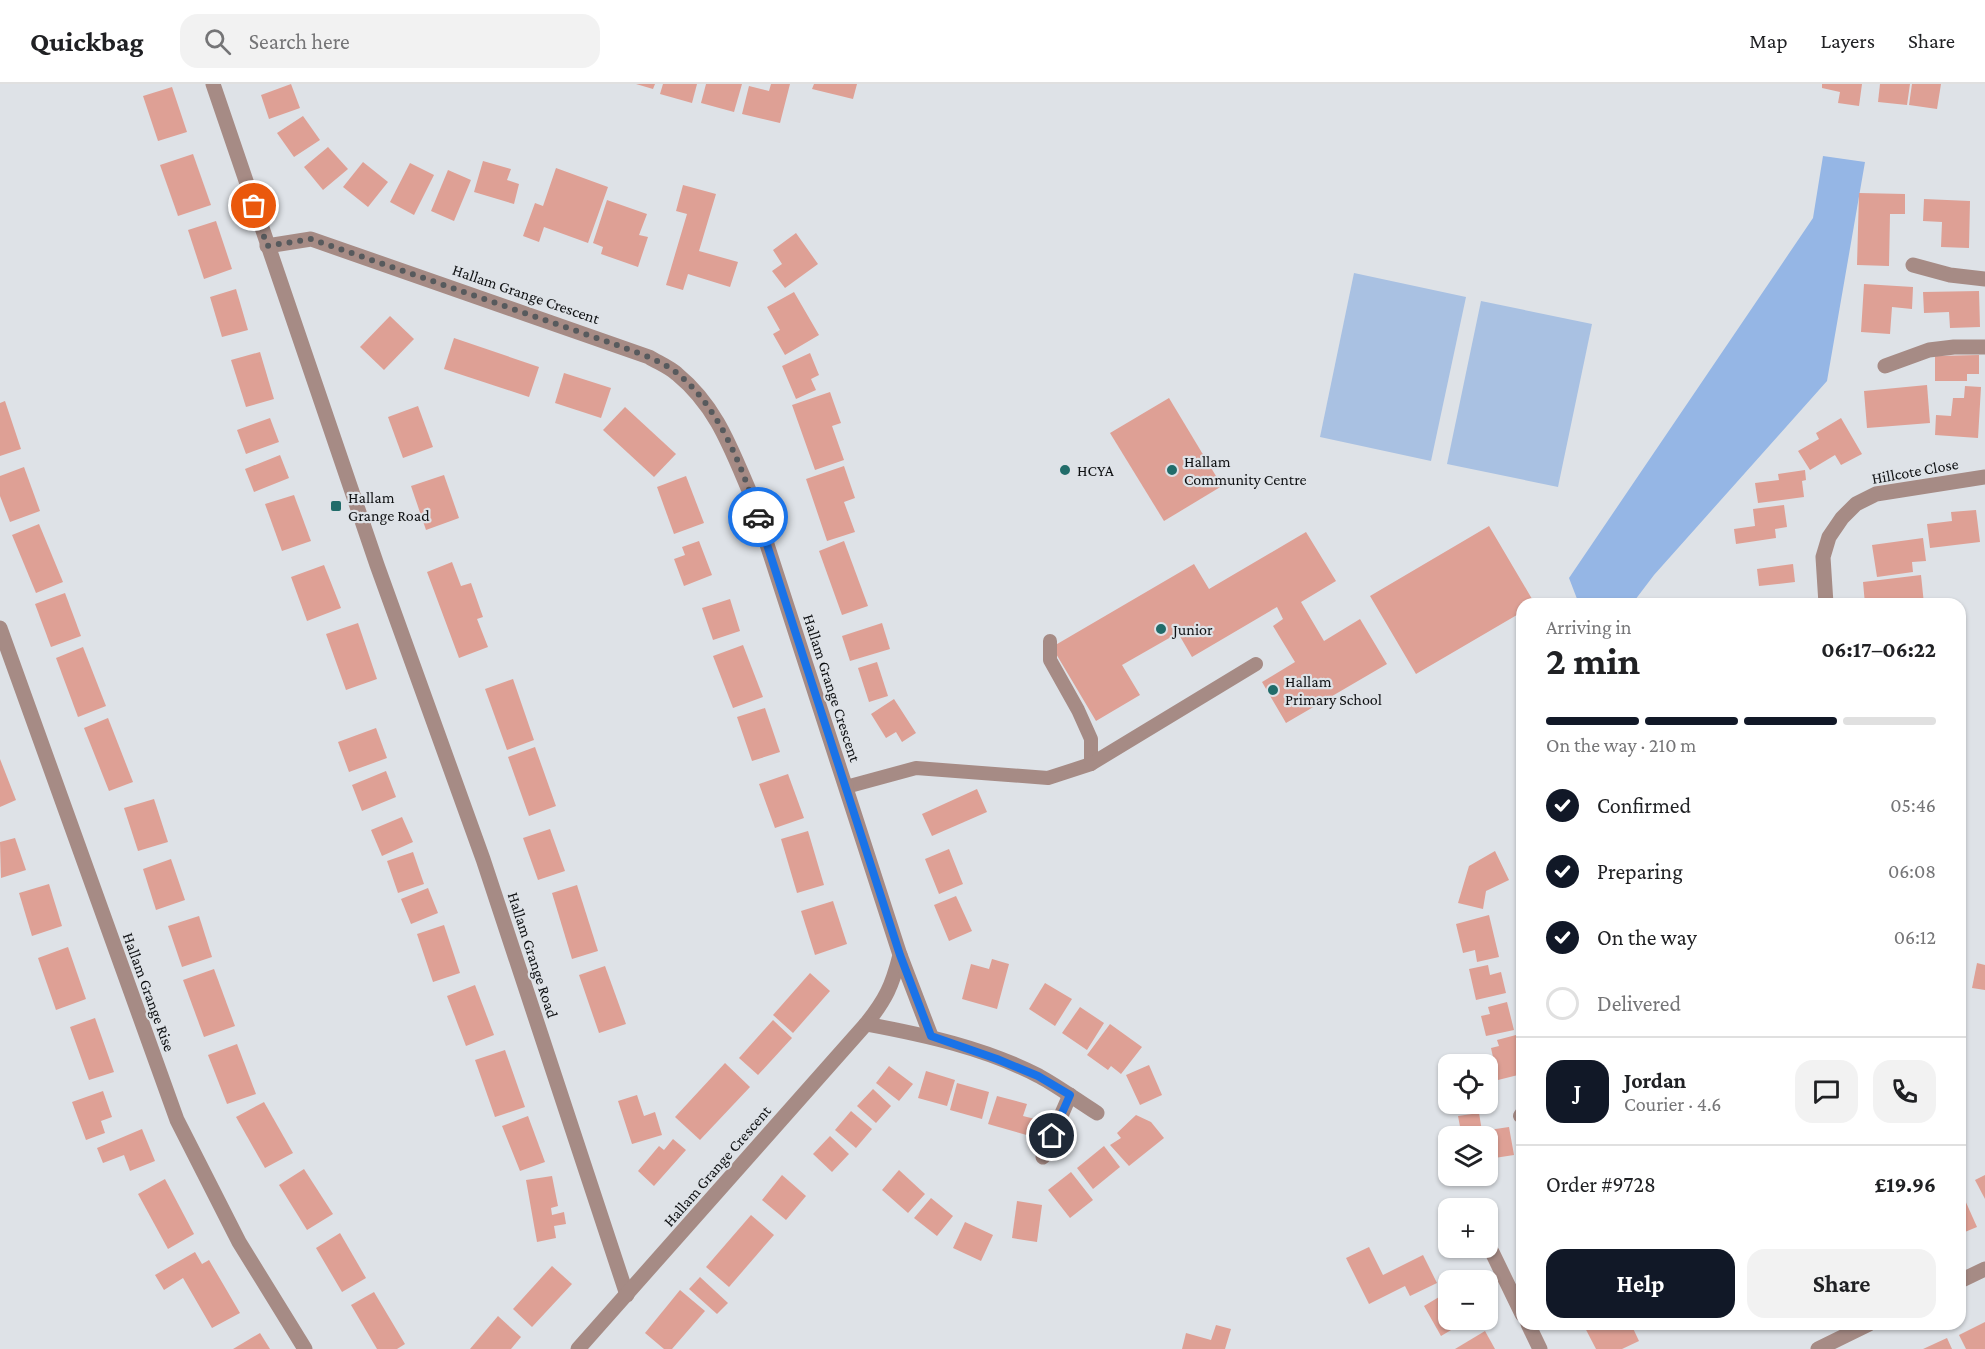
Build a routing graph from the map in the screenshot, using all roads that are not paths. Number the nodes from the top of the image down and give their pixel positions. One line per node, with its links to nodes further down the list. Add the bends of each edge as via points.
1 (213, 84): 2 (street, Hallam Grange Road)
2 (267, 246): 13 (street, Hallam Grange Crescent, via 311,239 650,357 676,372 700,395 722,427 751,495); 23 (street, Hallam Grange Road, via 483,859)
3 (1913, 265): 4 (street)
4 (1985, 279)
5 (1985, 348): 6 (street, via 1929,350)
6 (1885, 366)
7 (1985, 477): 8 (street, Hillcote Close, via 1876,494 1856,504 1829,537 1823,557)
8 (1826, 598)
9 (0, 628): 27 (street, Hallam Grange Rise, via 177,1120 239,1242)
10 (1050, 641): 12 (lane, via 1050,660 1091,739)
11 (1256, 664): 12 (lane)
12 (1091, 764): 13 (lane, via 1048,777 916,768)
13 (846, 787): 14 (street, Hallam Grange Crescent)
14 (900, 955): 15 (street, Hallam Grange Crescent, via 883,1004); 16 (street)
15 (866, 1024): 16 (street); 23 (street, Hallam Grange Crescent)
16 (931, 1036): 17 (street, via 1028,1071)
17 (1070, 1095): 18 (street); 19 (street)
18 (1097, 1113)
19 (1043, 1157)
20 (1495, 1258): 24 (street)
21 (1985, 1269): 22 (street)
22 (1966, 1278)
23 (627, 1295): 28 (street, Hallam Grange Crescent)
24 (1516, 1301)
25 (1531, 1330): 29 (street)
26 (1857, 1330): 30 (street)
27 (305, 1349)
28 (578, 1349)
29 (1540, 1349)
30 (1818, 1349)

